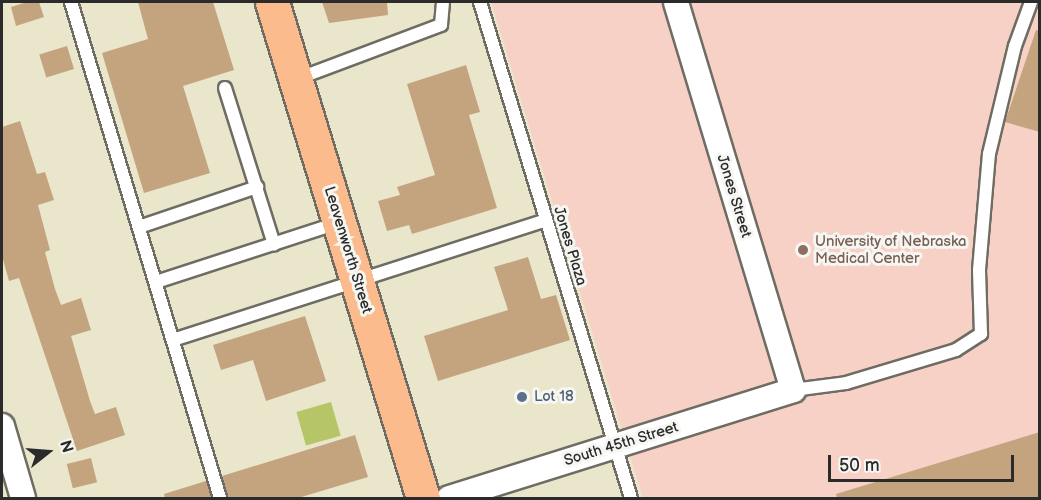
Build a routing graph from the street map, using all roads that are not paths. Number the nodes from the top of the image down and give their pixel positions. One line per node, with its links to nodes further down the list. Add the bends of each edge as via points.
1 (72, 2): 12 (lane)
2 (272, 2): 7 (main road, Leavenworth Street)
3 (442, 2): 7 (lane, via 441,25)
4 (480, 2): 10 (lane, Jones Plaza)
5 (675, 2): 17 (street, Jones Street)
6 (1031, 2): 17 (lane, via 1015,46 989,154 979,270 981,334 956,350 846,383)
7 (296, 80): 11 (main road, Leavenworth Street)
8 (225, 88): 9 (lane)
9 (257, 188): 12 (lane); 13 (lane)
10 (546, 220): 14 (lane); 19 (lane, Jones Plaza)
11 (339, 223): 13 (lane); 14 (main road, Leavenworth Street)
12 (139, 227): 15 (lane)
13 (274, 244): 15 (lane)
14 (357, 281): 16 (lane); 22 (main road, Leavenworth Street)
15 (156, 282): 16 (lane)
16 (173, 340): 21 (lane)
17 (793, 390): 19 (street, South 45th Street)
18 (2, 426): 20 (street)
19 (616, 446): 23 (street, South 45th Street); 24 (lane, Jones Plaza)
20 (23, 498)
21 (220, 498)
22 (423, 498)
23 (449, 498)
24 (631, 498)

